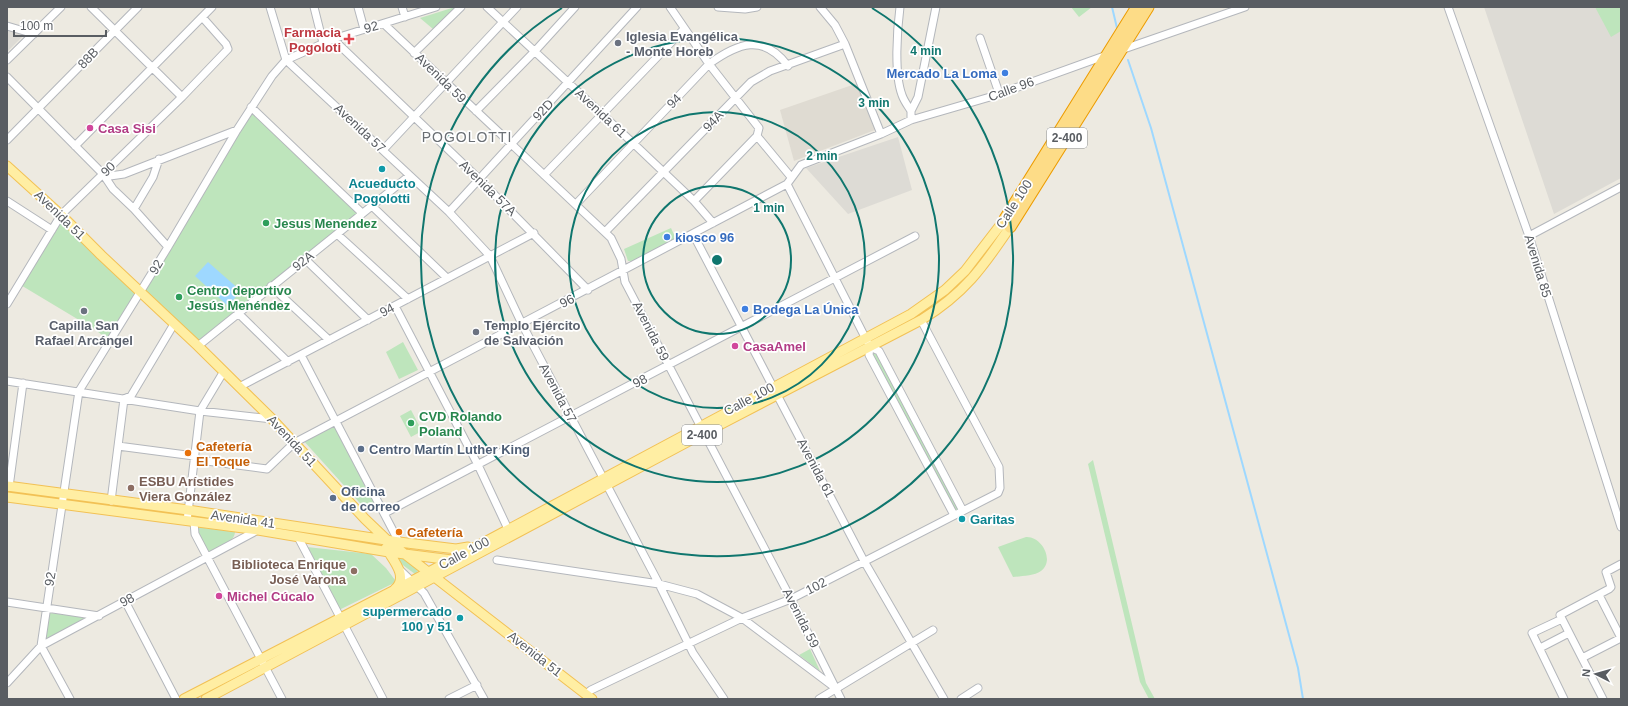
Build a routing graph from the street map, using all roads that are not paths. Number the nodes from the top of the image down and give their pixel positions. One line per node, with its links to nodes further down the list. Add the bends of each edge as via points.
1 (61, 7): 33 (street)
2 (92, 7): 32 (street)
3 (138, 7): 32 (street, 88B)
4 (212, 7): 26 (street)
5 (270, 7): 43 (street)
6 (314, 7): 36 (street)
7 (358, 7): 30 (street)
8 (402, 7): 25 (street)
9 (436, 7): 25 (street, 92)
10 (461, 7): 40 (street)
11 (487, 7): 27 (street, Avenida 61)
12 (517, 7): 27 (street)
13 (575, 7): 39 (street)
14 (637, 7): 49 (street, 92D)
15 (670, 7): 31 (street)
16 (718, 7): 17 (street)
17 (757, 7)
18 (820, 7): 37 (street, via 835,25)
19 (900, 7): 55 (street, via 898,76 901,93)
20 (936, 7): 55 (street, via 918,97)
21 (1137, 7): 41 (highway, Calle 100 / 2-400)
22 (1148, 7): 38 (highway, Calle 100 / 2-400)
23 (1245, 7): 38 (street, Calle 96)
24 (1448, 7): 93 (street, Avenida 85)
25 (405, 17): 28 (street, 92)
26 (203, 18): 46 (street); 51 (street, 90, via 228,49)
27 (503, 21): 39 (street, Avenida 61); 48 (street)
28 (384, 24): 30 (street, 92); 40 (street, Avenida 59)
29 (7, 26): 33 (street)
30 (364, 29): 35 (street, 92)
31 (684, 29): 44 (street); 57 (street)
32 (115, 30): 46 (street); 54 (street, 88B)
33 (34, 34): 42 (street)
34 (980, 38): 50 (street)
35 (333, 39): 36 (street, 92); 58 (street, Avenida 57A)
36 (323, 43): 43 (street, 92)
37 (845, 44): 45 (street, 94A); 61 (street)
38 (1123, 49): 41 (street, Calle 96); 86 (highway, Calle 100 / 2-400)
39 (535, 51): 49 (street, Avenida 61); 56 (street)
40 (414, 53): 48 (street, Avenida 59)
41 (1109, 54): 50 (street, Calle 96); 86 (highway, Calle 100 / 2-400)
42 (7, 60)
43 (286, 60): 53 (street, 92); 67 (street, Avenida 57)
44 (709, 64): 45 (street, 94, via 731,50 759,45 776,51); 52 (street); 64 (street, 94)
45 (788, 66): 52 (street, 94A, via 760,76)
46 (153, 67): 51 (street); 66 (street)
47 (7, 77): 54 (street)
48 (446, 83): 56 (street, Avenida 59); 58 (street)
49 (568, 83): 57 (street, Avenida 61); 65 (street, 92D)
50 (999, 94): 59 (street, Calle 96)
51 (182, 97): 70 (street, 90)
52 (735, 98): 62 (street, via 759,128); 71 (street, 94A)
53 (251, 107): 60 (street, 92); 83 (street)
54 (39, 109): 63 (street, 88B); 66 (street)
55 (911, 111): 59 (street)
56 (476, 112): 65 (street, Avenida 59)
57 (603, 114): 64 (street, Avenida 61); 72 (street)
58 (414, 117): 67 (street); 74 (street, Avenida 57A)
59 (911, 120): 61 (street, Calle 96)
60 (237, 130): 68 (street); 94 (street, 92)
61 (881, 134): 75 (street, Calle 96, via 801,165)
62 (757, 136): 75 (street); 78 (street)
63 (7, 140)
64 (633, 143): 71 (street, Avenida 61); 79 (street, 94)
65 (511, 144): 72 (street, Avenida 59); 74 (street, 92D)
66 (76, 146): 70 (street)
67 (383, 150): 73 (street, Avenida 57)
68 (159, 159): 70 (street, via 124,174); 81 (street, via 153,177)
69 (7, 166): 84 (main road, Avenida 51)
70 (103, 174): 81 (street, via 112,189); 84 (street, 90)
71 (664, 174): 78 (street, Avenida 61); 88 (street, 94A)
72 (544, 175): 79 (street, Avenida 59)
73 (409, 176): 80 (street, 92A); 82 (street, Avenida 57)
74 (479, 179): 82 (street, 92D); 89 (street, Avenida 57A)
75 (789, 181): 85 (street, 96); 99 (street)
76 (1621, 187): 93 (street)
77 (7, 201): 87 (street)
78 (694, 201): 85 (street, Avenida 61)
79 (576, 204): 88 (street, Avenida 59)
80 (372, 206): 83 (street, 92A); 98 (street)
81 (134, 209): 94 (street)
82 (449, 212): 95 (street, Avenida 57)
83 (362, 213): 90 (street, 92A)
84 (62, 215): 87 (street, 90); 102 (main road, Avenida 51)
85 (713, 223): 91 (street, 96)
86 (1008, 223): 108 (main road, Calle 100 / 2-400, via 984,266 966,286); 112 (main road, Calle 100 / 2-400, via 945,290 910,314)
87 (52, 230): 103 (street, 90)
88 (605, 232): 97 (street, Avenida 59, via 617,247)
89 (534, 233): 95 (street, 94); 101 (street, Avenida 57A)
90 (337, 234): 96 (street, 92A); 104 (street)
91 (693, 234): 97 (street, 96); 111 (street, Avenida 61)
92 (915, 236): 99 (street, 98)
93 (1529, 236): 151 (street, Avenida 85)
94 (168, 247): 102 (street, 92)
95 (490, 256): 98 (street, 94); 110 (street, Avenida 57)
96 (305, 259): 100 (street, 92A); 107 (street)
97 (623, 272): 101 (street, 96); 118 (street, Avenida 59, via 625,282)
98 (447, 278): 104 (street, 94)
99 (835, 279): 111 (street, 98); 112 (street)
100 (271, 286): 106 (street, 92A); 113 (street)
101 (588, 290): 110 (street, 96)
102 (141, 292): 109 (main road, Avenida 51); 125 (street, 92)
103 (8, 299)
104 (408, 299): 105 (street, 94)
105 (395, 306): 107 (street, 94); 120 (street)
106 (238, 313): 114 (street, 92A); 117 (street)
107 (368, 320): 113 (street, 94)
108 (922, 320): 115 (main road, Calle 100 / 2-400); 146 (street, 102, via 999,467 999,491)
109 (174, 324): 114 (main road, Avenida 51); 127 (street, via 131,396)
110 (522, 324): 120 (street, 96); 131 (street, Avenida 57)
111 (742, 327): 118 (street, 98); 123 (street, Avenida 61)
112 (864, 338): 115 (street); 123 (main road, Calle 100 / 2-400)
113 (330, 340): 116 (street, 94)
114 (198, 346): 119 (main road, Avenida 51)
115 (870, 347): 126 (main road, Calle 100 / 2-400); 146 (street, via 879,351); 148 (street, via 869,355)
116 (301, 355): 117 (street, 94); 133 (street)
117 (288, 362): 124 (street, 94)
118 (669, 366): 131 (street, 98); 134 (street, Avenida 59)
119 (224, 371): 124 (main road, Avenida 51); 129 (street)
120 (429, 373): 133 (street, 96); 138 (street)
121 (7, 381): 122 (street)
122 (23, 383): 125 (street); 140 (street)
123 (773, 386): 126 (street, Avenida 61); 134 (main road, Calle 100 / 2-400)
124 (239, 387): 128 (main road, Avenida 51)
125 (79, 392): 127 (street); 141 (street, 92)
126 (778, 395): 134 (main road, Calle 100 / 2-400); 166 (street, Avenida 61)
127 (124, 399): 129 (street); 136 (street)
128 (258, 406): 130 (street); 132 (main road, Avenida 51)
129 (200, 410): 130 (street); 137 (street)
130 (255, 417): 132 (street)
131 (571, 417): 138 (street, 98); 139 (street, Avenida 57)
132 (272, 419): 135 (main road, Avenida 51)
133 (337, 422): 135 (street, 96); 147 (street)
134 (702, 429): 139 (main road, Calle 100 / 2-400); 175 (street, Avenida 59)
135 (294, 443): 137 (street, 96, via 267,469 199,460); 149 (main road, Avenida 51)
136 (118, 446): 137 (street); 143 (street)
137 (194, 456): 145 (street)
138 (478, 465): 147 (street, 98); 152 (street)
139 (604, 482): 152 (main road, Calle 100 / 2-400); 164 (main road, Calle 100 / 2-400); 171 (street, Avenida 57)
140 (8, 486): 141 (main road, Avenida 41)
141 (63, 494): 143 (main road, Avenida 41); 144 (street, 92)
142 (7, 497): 144 (main road, Avenida 41)
143 (111, 501): 145 (main road, Avenida 41)
144 (61, 505): 150 (main road, Avenida 41); 178 (street, 92)
145 (188, 510): 150 (street); 154 (main road, Avenida 41)
146 (963, 511): 148 (street, 102)
147 (385, 513): 157 (street)
148 (954, 515): 166 (street, 102)
149 (366, 519): 154 (main road, via 362,531); 156 (main road, Avenida 51)
150 (191, 522): 153 (main road, Avenida 41); 162 (street, Avenida 41)
151 (1621, 527)
152 (508, 529): 158 (main road, Calle 100 / 2-400)
153 (258, 530): 155 (main road, Avenida 41); 162 (street, 98)
154 (351, 534): 156 (main road, Avenida 41)
155 (298, 537): 159 (main road, Avenida 41); 182 (street)
156 (385, 540): 157 (main road, Avenida 41); 160 (main road); 161 (main road, Avenida 51)
157 (399, 542): 158 (main road, Avenida 41, via 456,549); 161 (street)
158 (479, 544): 163 (main road, Calle 100 / 2-400)
159 (366, 548): 160 (main road, Avenida 41); 168 (main road)
160 (389, 552): 161 (main road, Avenida 41); 168 (main road)
161 (405, 553): 163 (main road, Avenida 41); 169 (main road, Avenida 51)
162 (208, 558): 176 (street, 98); 191 (street, Avenida 41)
163 (451, 560): 164 (main road, Avenida 41); 169 (main road, Calle 100 / 2-400)
164 (465, 560): 169 (main road, Calle 100 / 2-400); 173 (main road, via 449,574)
165 (496, 560): 171 (street)
166 (864, 561): 175 (street, 102); 187 (street, Avenida 61)
167 (1621, 564): 174 (street, via 1606,572 1611,587)
168 (399, 569): 170 (street); 172 (main road, via 399,584)
169 (432, 574): 170 (main road, Calle 100); 173 (main road, Avenida 51)
170 (414, 584): 172 (main road, Calle 100); 182 (main road, Calle 100); 193 (street, via 424,593)
171 (659, 584): 181 (street, via 697,594); 186 (street, Avenida 57)
172 (393, 590): 182 (main road, Calle 100)
173 (452, 590): 196 (main road, Avenida 51)
174 (1599, 595): 180 (street); 185 (street)
175 (791, 599): 181 (street, 102); 194 (street, Avenida 59)
176 (125, 601): 179 (street, 98); 198 (street)
177 (7, 602): 178 (street)
178 (46, 608): 179 (street); 188 (street, 92)
179 (99, 616): 188 (street, 98)
180 (1561, 617): 184 (street); 189 (street, via 1532,633)
181 (742, 618): 186 (street, 102); 194 (street)
182 (342, 622): 191 (main road, Calle 100); 202 (street)
183 (933, 630): 187 (street)
184 (1569, 633): 189 (street); 190 (street)
185 (1621, 638): 190 (street)
186 (687, 643): 196 (street, 102, via 624,673); 205 (street, Avenida 57)
187 (910, 643): 194 (street); 208 (street, Avenida 61)
188 (41, 646): 192 (street, 98); 197 (street)
189 (1540, 648): 210 (street)
190 (1582, 658): 211 (street)
191 (264, 663): 199 (main road, Calle 100); 200 (main road, Calle 100); 201 (street, Avenida 41)
192 (7, 683)
193 (477, 685): 203 (street); 204 (street)
194 (835, 688): 206 (street); 207 (street, Avenida 59)
195 (978, 688): 209 (street)
196 (589, 696)
197 (70, 699)
198 (176, 699)
199 (184, 699)
200 (206, 699)
201 (282, 699)
202 (383, 699)
203 (449, 699)
204 (484, 699)
205 (724, 699)
206 (819, 699)
207 (841, 699)
208 (944, 699)
209 (961, 699)
210 (1564, 699)
211 (1603, 699)

